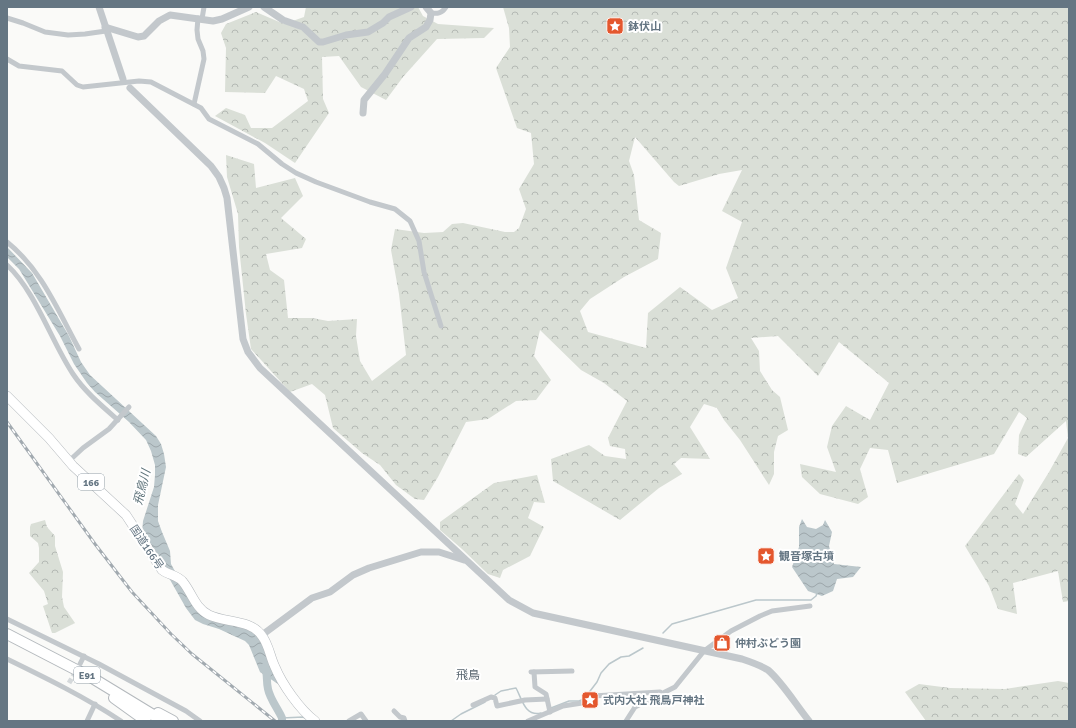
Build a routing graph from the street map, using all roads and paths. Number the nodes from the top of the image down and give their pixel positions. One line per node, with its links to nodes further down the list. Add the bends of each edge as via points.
1 (99, 7): 10 (street)
2 (204, 7): 9 (street)
3 (248, 7): 9 (street, via 218,20)
4 (264, 7): 5 (street, via 283,20 303,27 319,42 323,42 368,32 389,17)
5 (411, 7)
6 (446, 7): 7 (street, via 437,14)
7 (429, 10): 15 (street, via 431,18 426,27 409,38 364,100)
8 (7, 18): 10 (street, via 45,32 68,35)
9 (200, 19): 10 (street, via 170,15 159,21 144,36 138,37); 14 (street, via 197,30 204,59)
10 (106, 29): 12 (street)
11 (7, 59): 14 (street, via 19,66 62,71 77,85 83,87 151,82)
12 (123, 79)
13 (130, 88): 24 (street, via 211,166 224,188 229,211 242,332 248,352 260,368)
14 (194, 104): 18 (street, via 201,108 209,119 258,144 296,173 395,209 404,215 410,221 419,241 424,272)
15 (363, 112)
16 (7, 242): 19 (street, via 24,257 46,287)
17 (7, 265): 22 (street, via 26,288 73,375 90,394)
18 (441, 326)
19 (79, 349)
20 (7, 396): 23 (highway, 国道166号 / 166)
21 (128, 408): 22 (street)
22 (119, 418): 23 (street)
23 (69, 462): 28 (highway, 国道166号 / 166, via 126,515 162,570 183,581 197,606 219,620 243,624)
24 (467, 561): 28 (street, via 439,552 421,552 369,568 353,575 330,592 312,598); 30 (street, via 509,600 533,612)
25 (810, 606): 30 (street, via 772,611 760,616 731,631)
26 (7, 619): 31 (street)
27 (7, 634): 35 (highway, E91)
28 (262, 635): 50 (highway, via 285,685 303,710)
29 (7, 638): 35 (highway, E91)
30 (704, 651): 36 (street, via 675,687); 56 (street, via 742,659 768,671 780,682)
31 (84, 656): 33 (street); 42 (street, via 186,711)
32 (7, 659): 38 (street, via 68,686)
33 (80, 664)
34 (572, 671): 37 (street, via 533,672 535,686 546,694)
35 (93, 680): 45 (highway); 46 (highway, E91); 47 (highway, E91); 48 (highway)
36 (665, 692): 40 (street, via 593,696 582,703); 55 (street, via 635,707)
37 (547, 700): 39 (street, via 497,706 493,698); 40 (street)
38 (95, 704): 43 (street); 44 (street)
39 (473, 705)
40 (549, 710): 54 (street)
41 (394, 711): 53 (street)
42 (193, 719): 49 (street)
43 (87, 721)
44 (121, 721)
45 (146, 721)
46 (158, 721)
47 (164, 721)
48 (173, 721)
49 (200, 721)
50 (315, 721)
51 (349, 721): 52 (street, via 361,714)
52 (366, 721)
53 (405, 721)
54 (528, 721)
55 (626, 721)
56 (808, 721)

